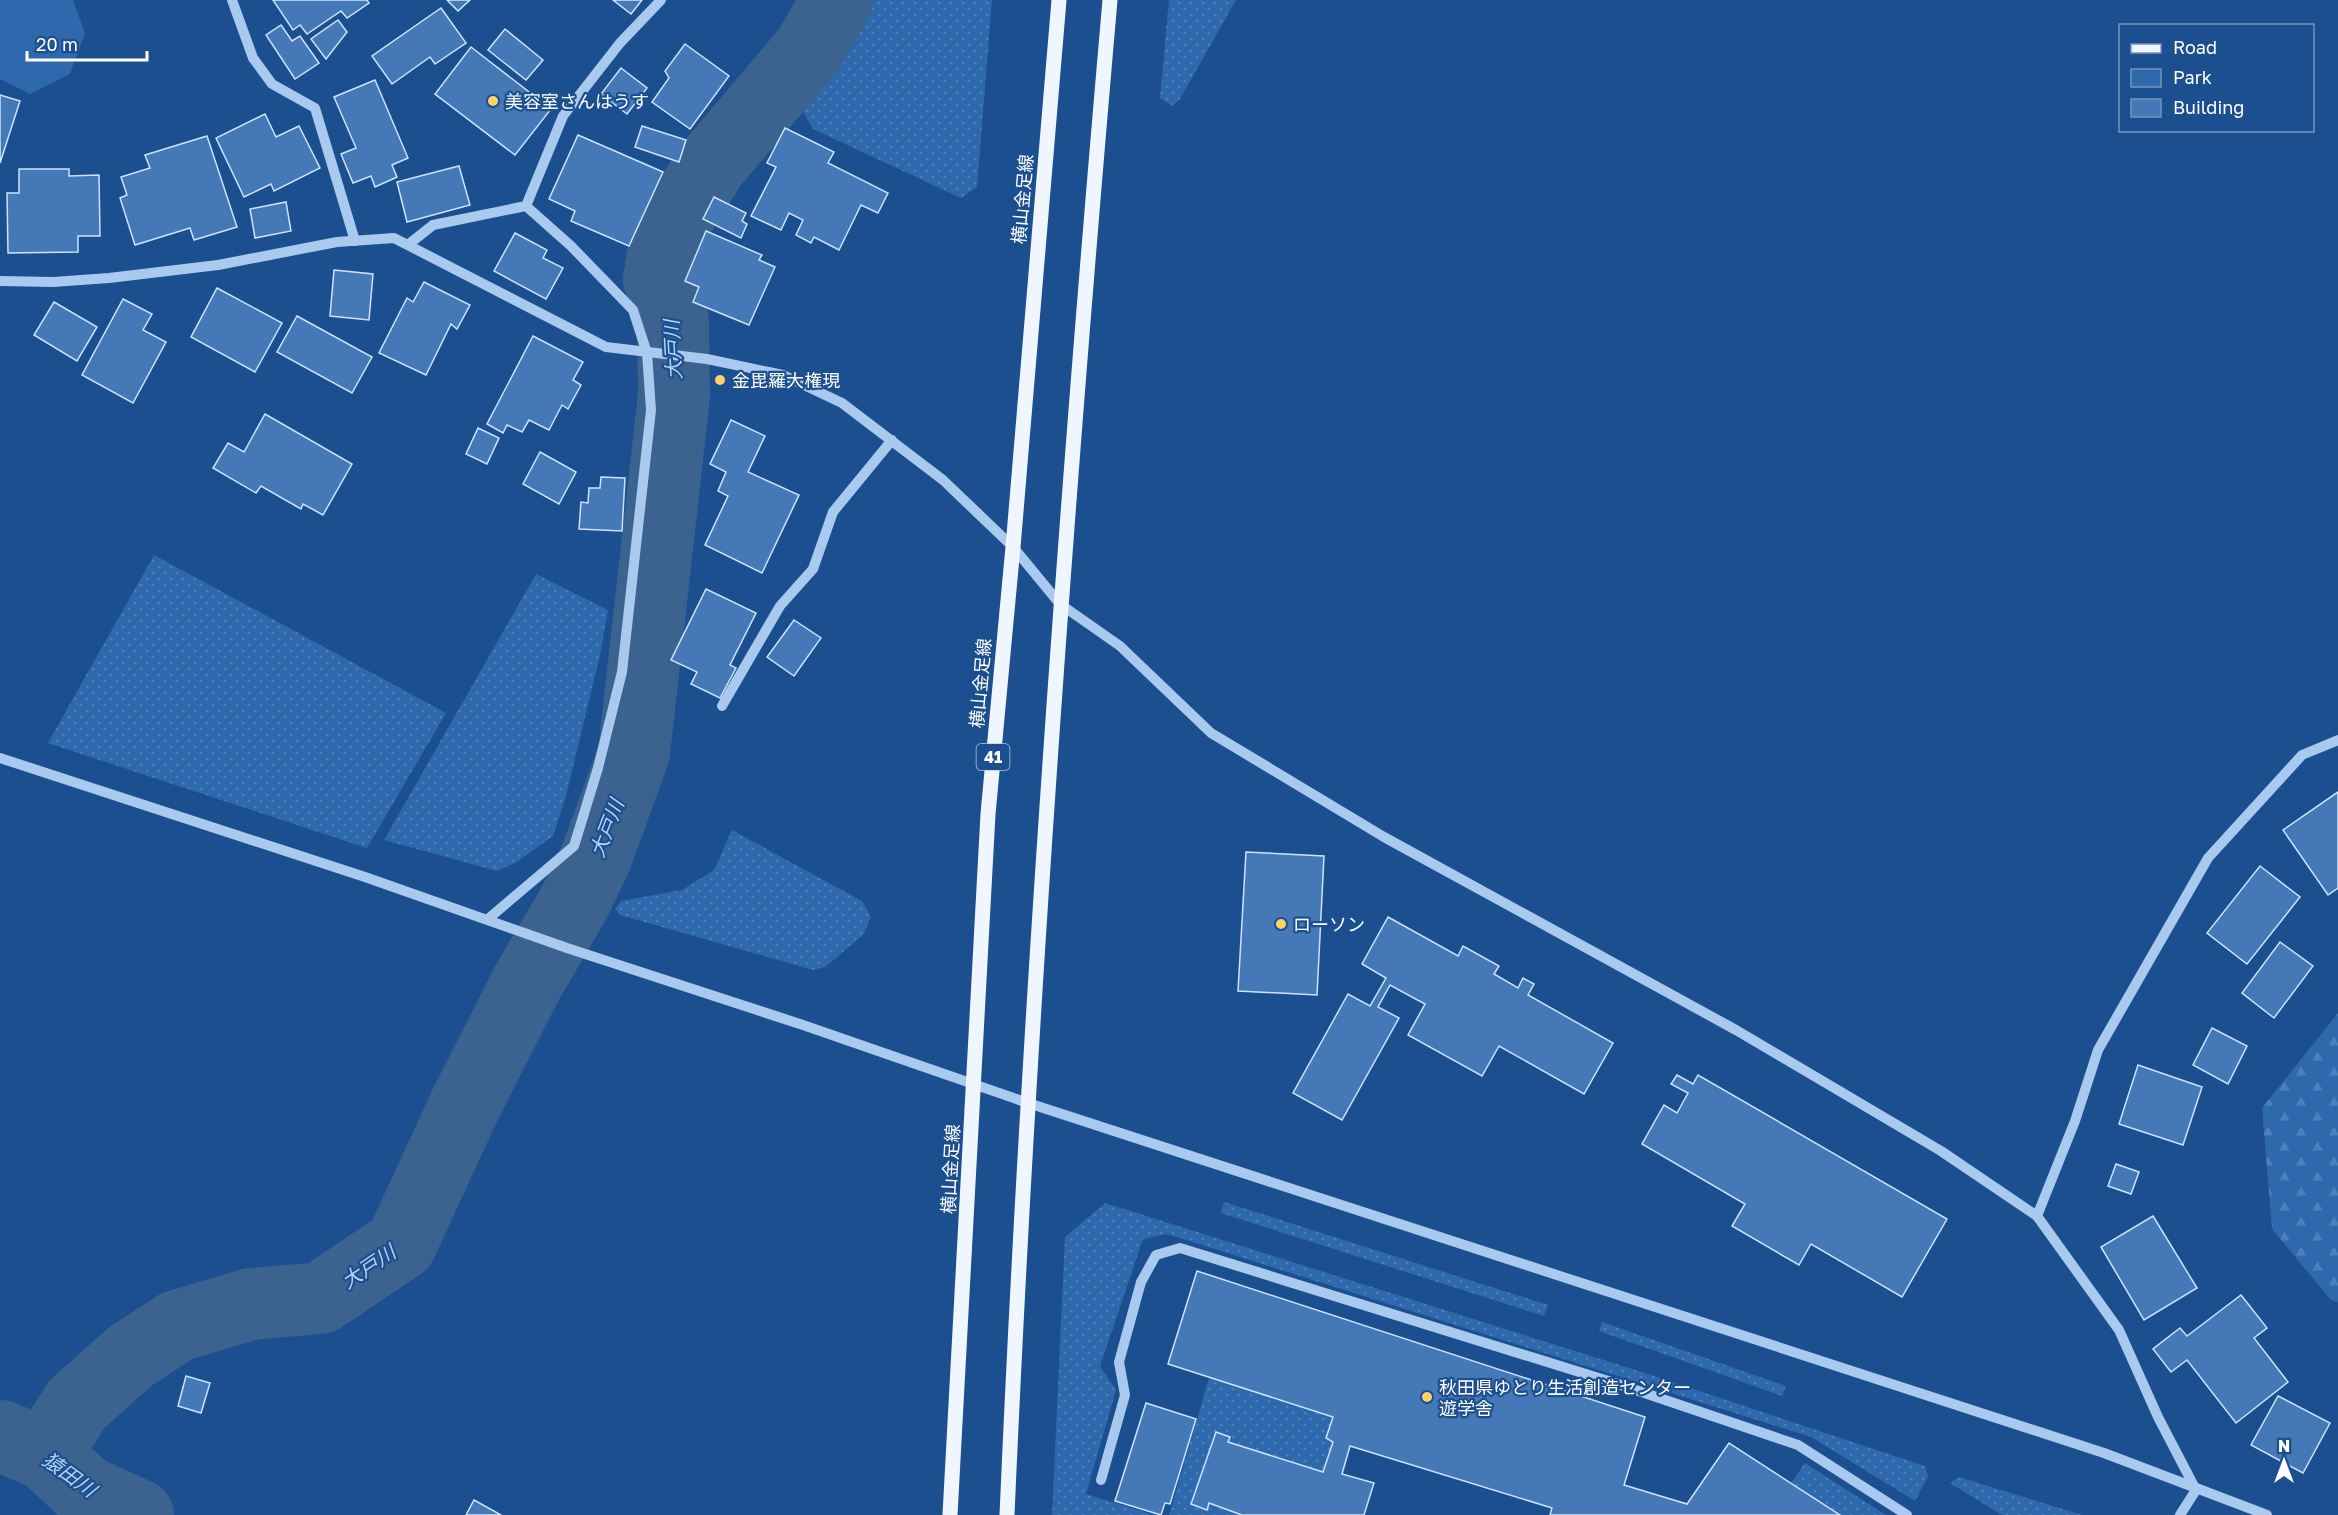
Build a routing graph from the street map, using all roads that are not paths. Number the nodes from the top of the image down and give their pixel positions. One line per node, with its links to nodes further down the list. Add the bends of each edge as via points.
1 (232, 0): 6 (street, via 253,58 272,84 315,108)
2 (662, 0): 5 (street, via 620,42 563,116)
3 (1059, 0): 11 (main road, 横山金足線 / 41)
4 (1110, 0): 12 (main road)
5 (526, 206): 7 (street, via 433,225); 9 (street, via 633,310)
6 (355, 241): 7 (street, via 394,238); 8 (street, via 120,277)
7 (409, 244): 9 (street, via 606,347)
8 (0, 281)
9 (649, 353): 10 (street, via 707,359 783,375 842,403); 16 (street, via 651,411 636,559 622,672 598,768 574,846)
10 (892, 440): 11 (street, via 943,480); 13 (street, via 833,512 813,569 780,606)
11 (1013, 547): 12 (street); 17 (main road, 横山金足線 / 41, via 988,814)
12 (1060, 604): 18 (main road); 19 (street, via 1120,646 1211,733 1384,837 1736,1030 1941,1151)
13 (722, 706)
14 (2338, 740): 19 (street, via 2302,754 2208,858 2098,1050)
15 (0, 758): 16 (street)
16 (488, 919): 17 (street)
17 (975, 1085): 18 (street); 22 (main road, 横山金足線 / 41)
18 (1028, 1103): 21 (street, via 2104,1453); 23 (main road)
19 (2037, 1216): 21 (street, via 2119,1330 2158,1418)
20 (1101, 1480): 24 (street, via 1125,1395 1119,1362 1142,1282 1156,1255 1180,1248 1618,1384 1798,1445)
21 (2196, 1490): 25 (street); 26 (street)
22 (950, 1515)
23 (1007, 1515)
24 (1907, 1515)
25 (2180, 1515)
26 (2267, 1515)

